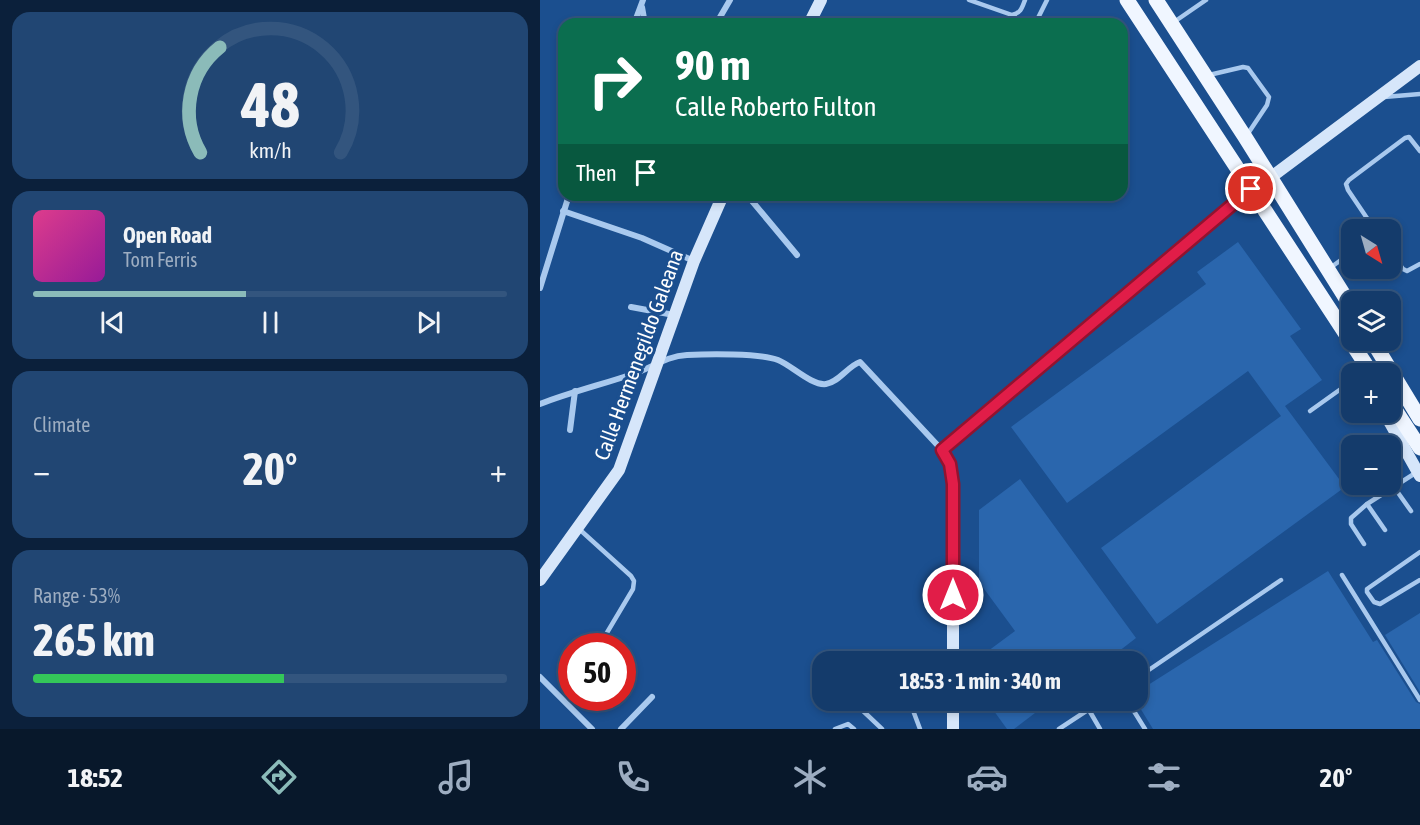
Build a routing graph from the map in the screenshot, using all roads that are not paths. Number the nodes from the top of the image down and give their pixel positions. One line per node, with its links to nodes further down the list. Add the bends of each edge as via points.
1 (730, 0): 12 (street)
2 (821, 0): 13 (main road)
3 (969, 0): 4 (lane, via 1012,15 1018,14)
4 (1025, 0)
5 (1047, 0): 14 (lane)
6 (1127, 0): 23 (main road)
7 (1156, 0): 15 (main road)
8 (642, 1): 10 (street); 11 (street)
9 (1204, 1): 15 (lane)
10 (636, 18)
11 (644, 18)
12 (720, 18)
13 (812, 18)
14 (1038, 18)
15 (1171, 24): 17 (main road)
16 (1420, 66): 19 (main road)
17 (1205, 76): 20 (main road); 20 (lane, via 1248,68 1269,97)
18 (1420, 94): 19 (lane)
19 (1379, 97): 22 (main road)
20 (1245, 137): 22 (main road)
21 (1420, 151): 28 (lane, via 1412,139 1405,138 1349,180 1348,190)
22 (1270, 178): 34 (main road)
23 (1251, 189): 39 (main road); 53 (main road)
24 (567, 201): 27 (street)
25 (720, 201): 31 (main road, Calle Hermenegildo Galeana)
26 (752, 201): 29 (street)
27 (563, 211): 31 (street); 35 (street)
28 (1368, 219)
29 (797, 255)
30 (1341, 259): 34 (lane)
31 (694, 261): 38 (main road, Calle Hermenegildo Galeana)
32 (1420, 264): 33 (lane, via 1407,271)
33 (1401, 266)
34 (1327, 269): 36 (main road)
35 (540, 288)
36 (1341, 291)
37 (631, 307): 38 (street)
38 (674, 315): 41 (main road, Calle Hermenegildo Galeana)
39 (1341, 325)
40 (1379, 351): 44 (main road)
41 (658, 362): 43 (street, via 637,373); 53 (street, via 685,355 763,356 825,384 860,362); 60 (main road, Calle Hermenegildo Galeana, via 619,470)
42 (1341, 389): 46 (lane)
43 (575, 391): 45 (street); 51 (street)
44 (1403, 391): 47 (main road); 49 (main road)
45 (540, 405)
46 (1310, 411)
47 (1420, 411)
48 (1401, 418): 52 (main road)
49 (1420, 419)
50 (1390, 423): 54 (main road)
51 (570, 430)
52 (1420, 448)
53 (942, 450): 69 (main road, via 950,464 953,484)
54 (1419, 474): 55 (lane)
55 (1401, 483)
56 (1382, 495): 58 (lane)
57 (1400, 495): 59 (lane)
58 (1368, 504): 61 (lane); 62 (lane, via 1350,521)
59 (1411, 511)
60 (578, 528): 65 (main road, Calle Hermenegildo Galeana); 68 (lane, via 634,581 633,590)
61 (1385, 530)
62 (1364, 544)
63 (1420, 552): 67 (lane, via 1367,592 1380,604)
64 (1342, 575): 73 (lane)
65 (540, 580)
66 (1281, 580): 70 (lane)
67 (1420, 580)
68 (607, 633)
69 (953, 651)
70 (1148, 671)
71 (540, 677): 80 (street)
72 (652, 697): 81 (street)
73 (1420, 700)
74 (863, 711): 84 (lane)
75 (953, 711): 86 (main road)
76 (1087, 711): 87 (lane)
77 (1090, 711): 88 (lane)
78 (1134, 711): 89 (lane)
79 (914, 713): 85 (lane)
80 (592, 729)
81 (621, 729)
82 (835, 729): 83 (lane, via 848,724)
83 (854, 729)
84 (882, 729)
85 (920, 729)
86 (953, 729)
87 (1059, 729)
88 (1100, 729)
89 (1145, 729)

